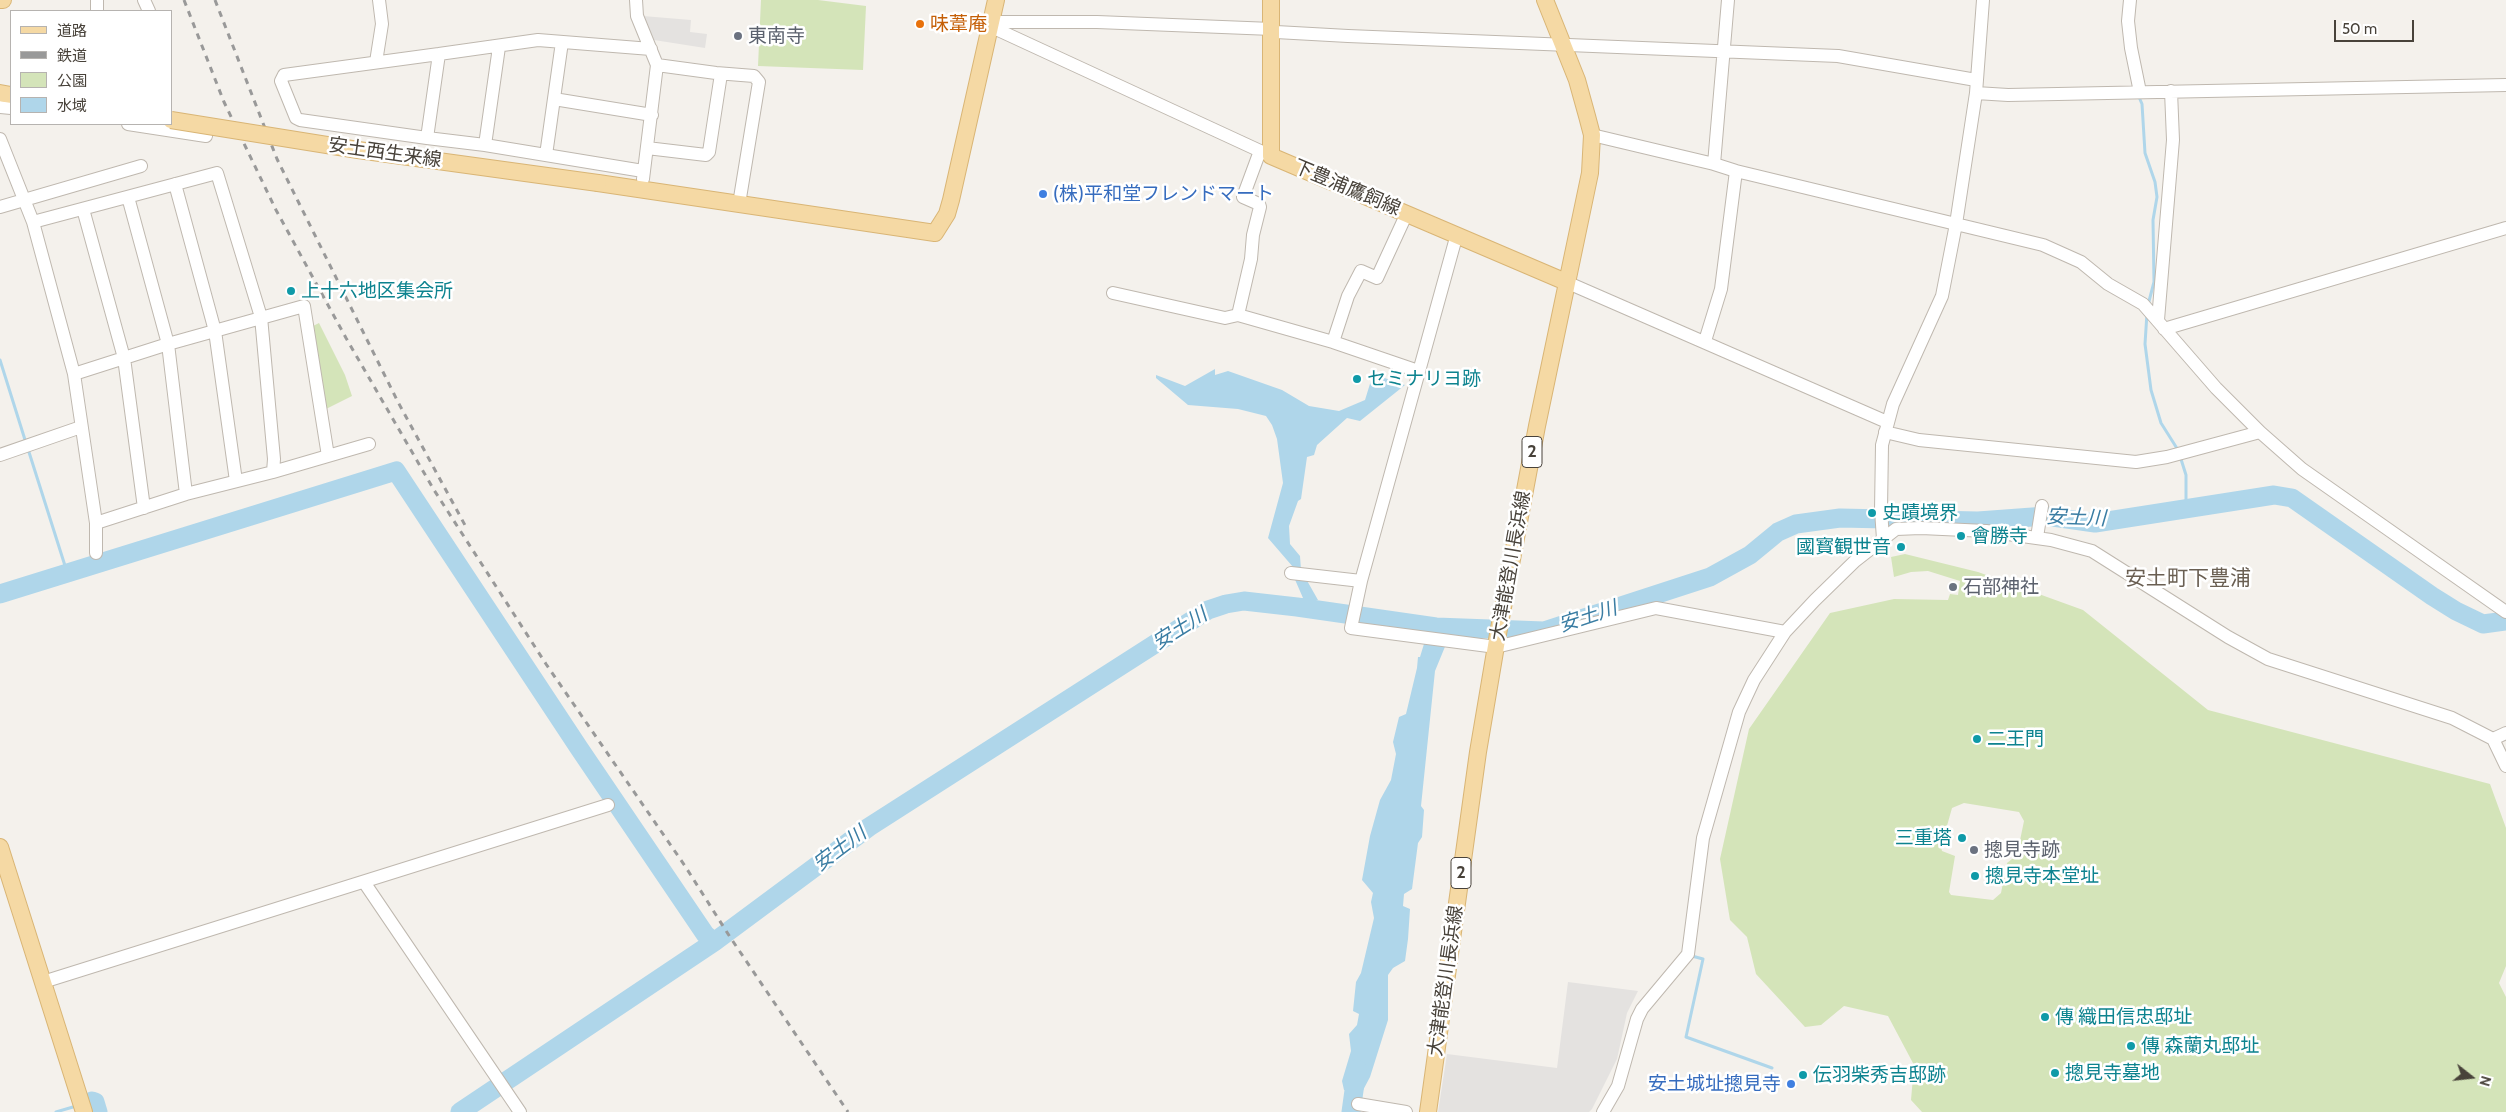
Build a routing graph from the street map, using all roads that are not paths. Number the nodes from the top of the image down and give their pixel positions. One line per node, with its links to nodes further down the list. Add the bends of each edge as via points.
1 (379, 0): 17 (street, via 382,24)
2 (636, 0): 14 (street, via 637,16)
3 (996, 0): 9 (main road)
4 (1272, 0): 10 (main road, 下豊浦鷹飼線)
5 (1544, 0): 12 (main road, 大津能登川長浜線 / 2)
6 (1728, 0): 15 (street)
7 (1983, 0): 20 (street)
8 (2130, 0): 23 (street, via 2128,21)
9 (990, 22): 10 (street, via 1098,22); 35 (street, via 996,29); 45 (main road, 安土西生来線, via 951,200 947,214 934,233)
10 (1272, 29): 12 (street, via 1276,32); 35 (main road, 下豊浦鷹飼線)
11 (562, 42): 13 (street, via 538,40); 14 (street); 25 (street)
12 (1562, 45): 15 (street); 29 (main road, 大津能登川長浜線 / 2, via 1577,80)
13 (500, 47): 16 (street); 33 (street)
14 (651, 49): 18 (street)
15 (1724, 52): 20 (street, via 1838,56); 37 (street)
16 (439, 54): 17 (street); 31 (street)
17 (376, 62): 31 (street, via 284,75 281,81 296,118)
18 (657, 65): 19 (street); 26 (street)
19 (721, 74): 34 (street, via 709,152 706,155); 45 (street, via 754,76 759,82)
20 (1976, 80): 24 (street)
21 (2506, 85): 22 (street)
22 (2171, 91): 23 (street); 57 (street, via 2173,140)
23 (2140, 92): 24 (street)
24 (1976, 94): 50 (street)
25 (554, 100): 26 (street); 36 (street)
26 (652, 114): 34 (street)
27 (172, 120): 42 (main road, 安土西生来線, bridge)
28 (134, 125): 30 (street)
29 (1592, 135): 37 (street); 53 (main road, 大津能登川長浜線 / 2, via 1590,173)
30 (206, 136)
31 (427, 138): 33 (street)
32 (0, 139): 44 (street)
33 (485, 145): 36 (street)
34 (647, 148): 39 (street)
35 (1266, 153): 48 (main road, 下豊浦鷹飼線); 55 (street, via 1243,197 1260,207)
36 (546, 155): 39 (street)
37 (1714, 164): 40 (street)
38 (141, 166): 44 (street)
39 (643, 171): 42 (street)
40 (1736, 171): 50 (street); 59 (street, via 1720,289)
41 (174, 184): 43 (street); 56 (street, via 217,173); 58 (street)
42 (642, 189): 45 (main road, 安土西生来線)
43 (128, 197): 47 (street); 61 (street)
44 (22, 200): 46 (street); 49 (street)
45 (739, 204)
46 (0, 207)
47 (83, 209): 49 (street); 62 (street)
48 (1407, 213): 52 (main road, 下豊浦鷹飼線); 60 (street, via 1377,278 1361,271 1348,296)
49 (33, 222): 64 (street)
50 (1956, 224): 57 (street, via 2043,245 2081,262 2108,284 2143,304); 66 (street, via 1942,296 1893,404)
51 (2506, 228): 57 (street)
52 (1457, 234): 53 (main road, 下豊浦鷹飼線); 63 (street)
53 (1566, 282): 59 (street); 84 (main road, 大津能登川長浜線 / 2)
54 (1113, 293): 55 (street, via 1225,318)
55 (1238, 315): 60 (street)
56 (261, 317): 58 (street); 70 (street, via 304,306); 71 (street)
57 (2158, 321): 67 (street)
58 (215, 331): 61 (street); 72 (street)
59 (1705, 341): 66 (street)
60 (1333, 342): 63 (street)
61 (168, 344): 62 (street); 73 (street)
62 (124, 358): 64 (street); 75 (street)
63 (1418, 371): 81 (street)
64 (74, 374): 65 (street)
65 (81, 427): 69 (street); 76 (street)
66 (1886, 427): 67 (street, via 1919,440 2136,462); 77 (street, via 1882,445)
67 (2260, 432): 82 (street, via 2302,469)
68 (369, 444): 70 (street)
69 (0, 455)
70 (328, 456): 71 (street)
71 (273, 472): 72 (street)
72 (236, 481): 73 (street)
73 (186, 494): 75 (street)
74 (2042, 506): 78 (street)
75 (144, 508): 76 (street)
76 (96, 523): 79 (street)
77 (1883, 536): 78 (street, via 1896,529 1921,528 1986,531); 83 (street)
78 (2037, 538): 86 (street, via 2092,551 2268,659 2452,718)
79 (96, 553)
80 (1291, 573): 81 (street)
81 (1361, 581): 84 (street, via 1351,628 1456,642)
82 (2506, 612)
83 (1785, 632): 84 (street, via 1656,608); 97 (street, via 1754,680 1739,712 1700,850 1688,954 1642,1009 1618,1086)
84 (1498, 635): 96 (main road, 大津能登川長浜線 / 2, via 1478,752)
85 (2506, 733): 86 (street)
86 (2493, 739): 87 (street)
87 (2506, 766)
88 (608, 805): 90 (street)
89 (0, 847): 91 (main road)
90 (364, 882): 91 (street); 94 (street)
91 (43, 982): 93 (main road)
92 (1358, 1104): 95 (street)
93 (84, 1112)
94 (520, 1112)
95 (1406, 1112)
96 (1428, 1112)
97 (1603, 1112)

